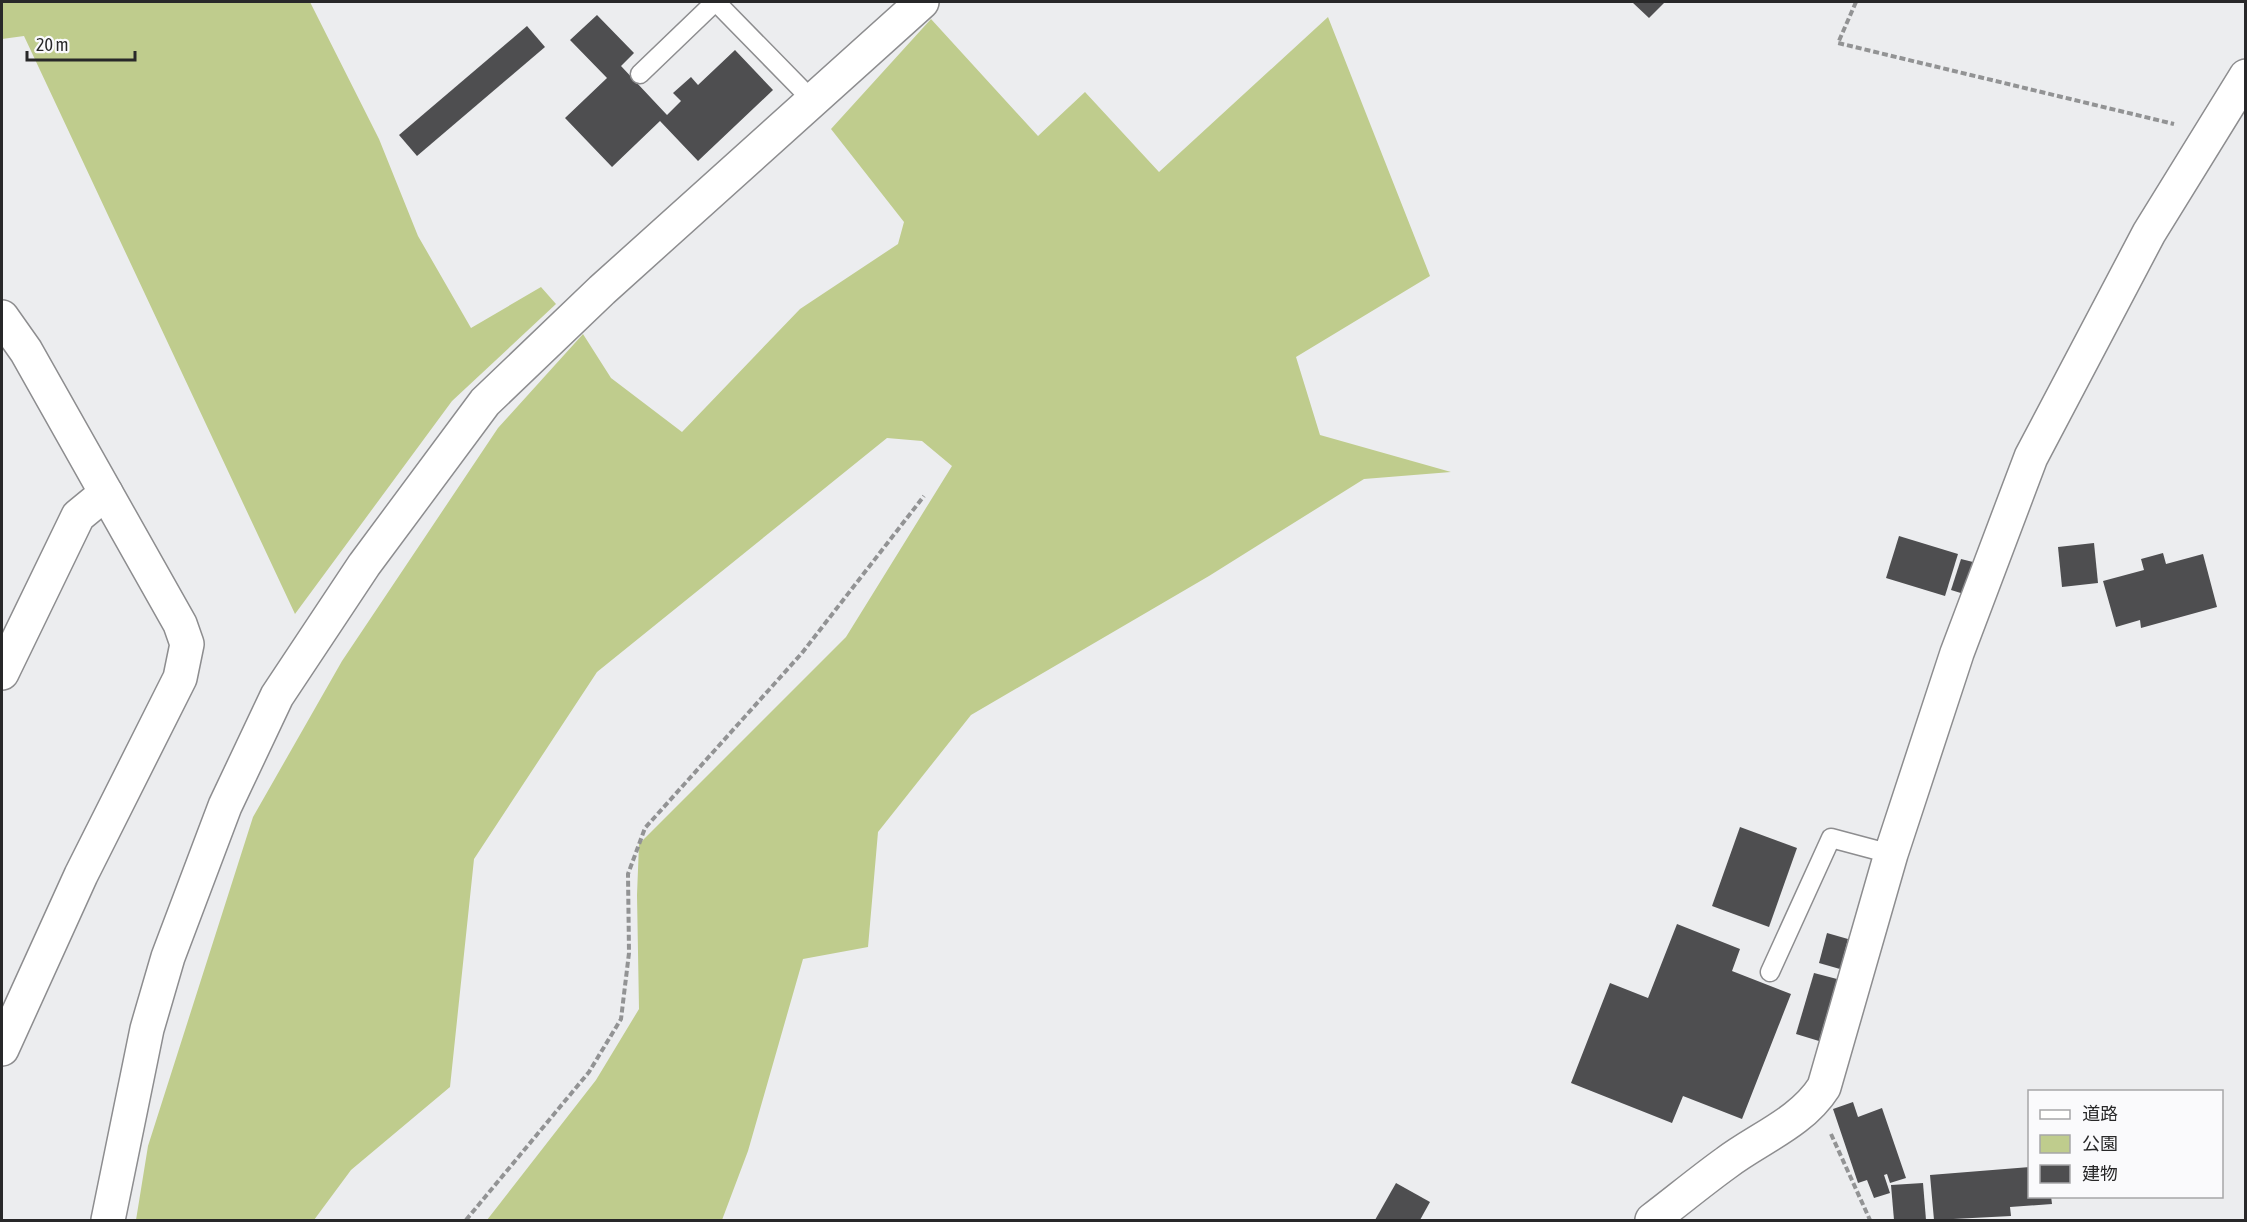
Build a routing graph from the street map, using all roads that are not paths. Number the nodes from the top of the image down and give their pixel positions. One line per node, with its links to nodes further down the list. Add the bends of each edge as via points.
1 (716, 2): 3 (lane); 5 (lane)
2 (921, 2): 5 (street)
3 (640, 74)
4 (2246, 76): 9 (street, via 2149,233 2031,457 1957,653)
5 (813, 101): 12 (street, via 602,290 485,402 364,566 277,696 225,806 168,957 147,1029)
6 (2, 317): 7 (street, via 26,351)
7 (106, 493): 8 (street, via 78,516); 11 (street, via 180,624 187,644 180,678 81,875)
8 (2, 673)
9 (1891, 854): 10 (lane, via 1831,838); 13 (street, via 1824,1087 1816,1100)
10 (1770, 972)
11 (2, 1049)
12 (108, 1221)
13 (1652, 1221)

